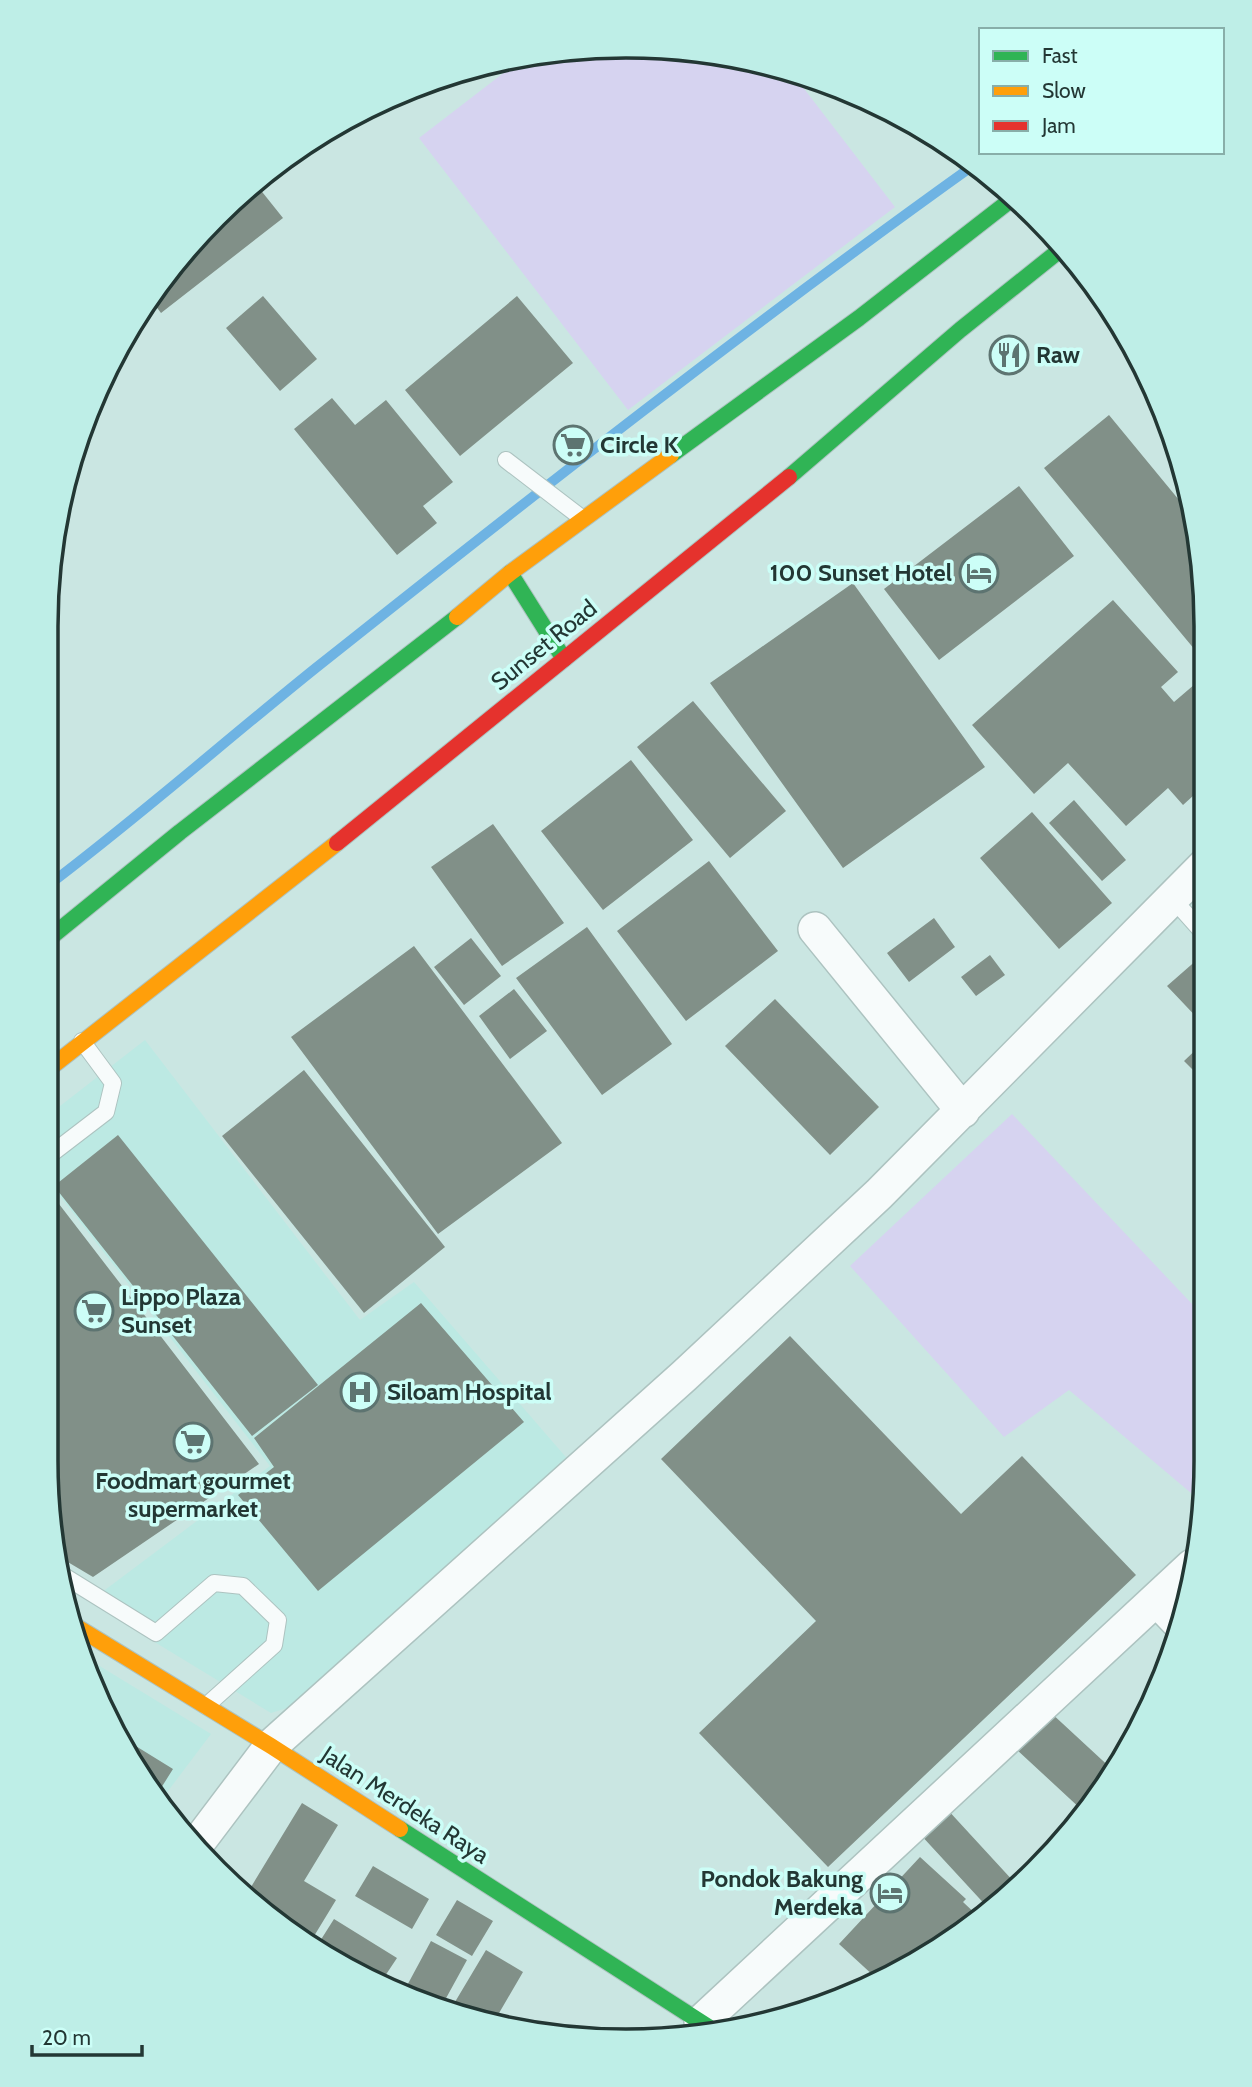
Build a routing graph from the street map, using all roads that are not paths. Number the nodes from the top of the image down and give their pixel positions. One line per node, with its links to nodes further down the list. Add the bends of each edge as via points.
1 (1006, 204): 4 (main road, via 859,318)
2 (1055, 254): 6 (main road, Sunset Road)
3 (506, 460): 4 (lane)
4 (583, 519): 5 (main road)
5 (510, 573): 6 (main road); 11 (main road)
6 (564, 659): 12 (main road, Sunset Road, via 241,920)
7 (1194, 876): 8 (street)
8 (1172, 898): 9 (lane); 14 (street)
9 (1194, 923)
10 (815, 929): 14 (street)
11 (58, 931)
12 (82, 1041): 13 (main road, Sunset Road); 15 (lane, via 113,1083 106,1112)
13 (58, 1061)
14 (963, 1111): 22 (street, via 684,1376)
15 (58, 1149)
16 (1182, 1575): 18 (street)
17 (71, 1580): 21 (lane, via 156,1633 214,1583 243,1587 278,1620 274,1645)
18 (1157, 1600): 19 (street); 25 (street)
19 (1173, 1616)
20 (84, 1632): 21 (main road, Jalan Merdeka Raya)
21 (205, 1706): 22 (main road, Jalan Merdeka Raya)
22 (271, 1746): 23 (street); 24 (main road, Jalan Merdeka Raya)
23 (201, 1838)
24 (704, 2023)
25 (709, 2023)

